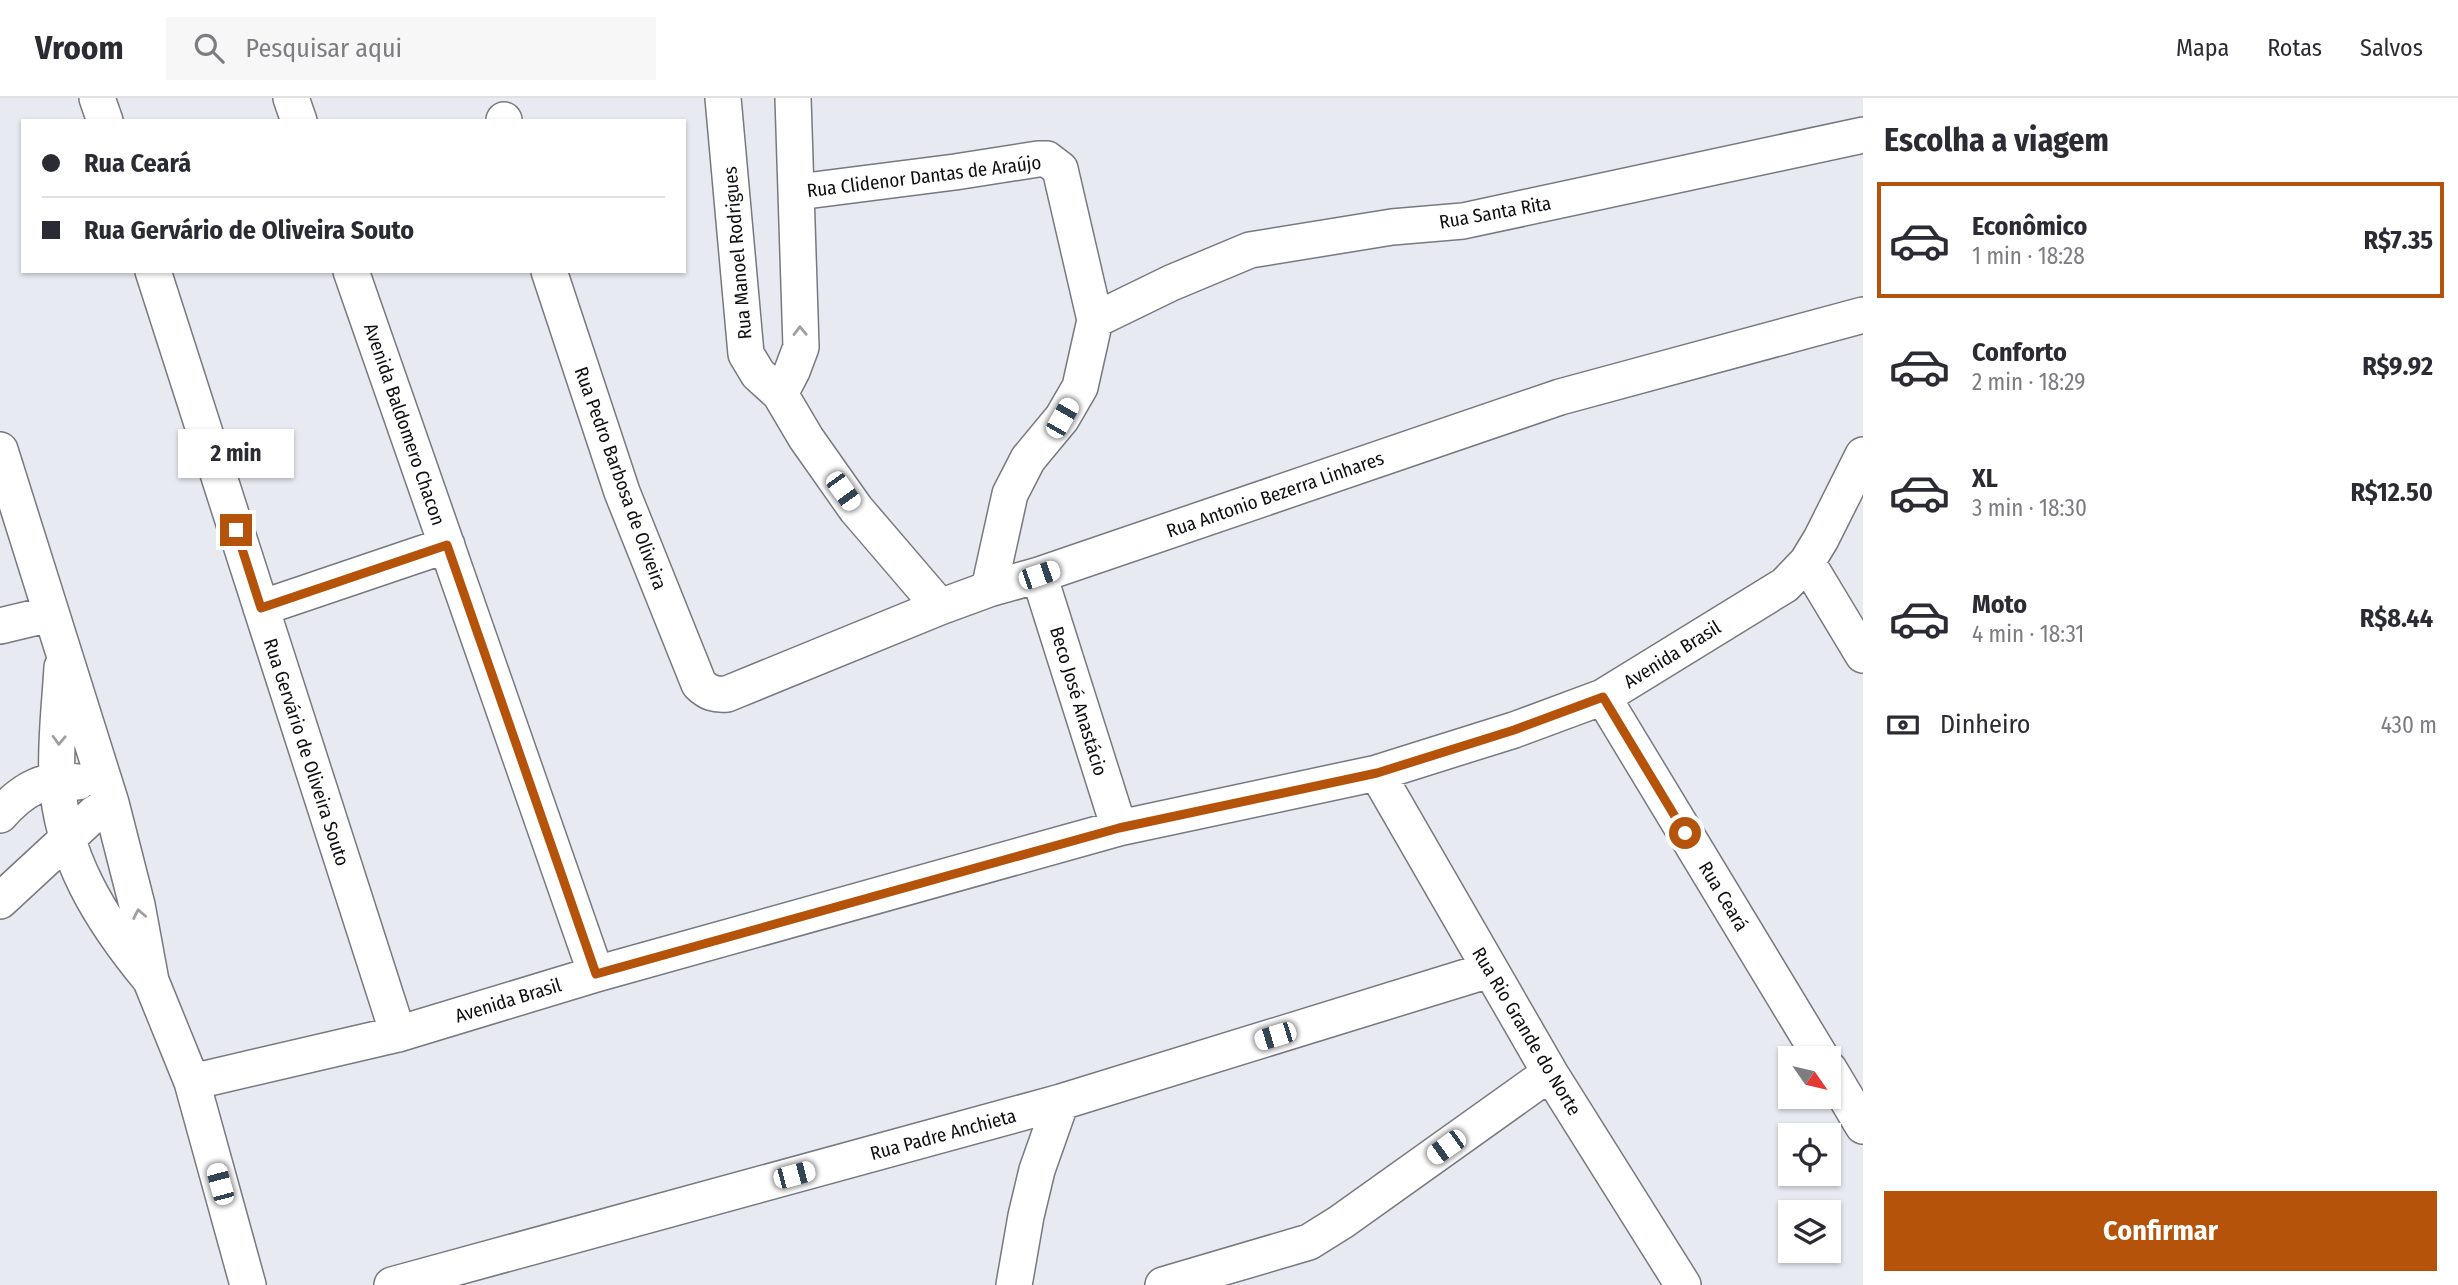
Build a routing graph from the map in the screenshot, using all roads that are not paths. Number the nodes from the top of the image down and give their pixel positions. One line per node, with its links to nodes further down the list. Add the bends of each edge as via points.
1 (97, 98): 5 (street)
2 (291, 98): 6 (street)
3 (723, 98): 14 (street, Rua Manoel Rodrigues, via 746,354)
4 (793, 98): 8 (street)
5 (104, 119)
6 (298, 119)
7 (1863, 135): 13 (street, Rua Santa Rita, via 1463,221 1392,227 1250,250)
8 (798, 192): 13 (street, Rua Clidenor Dantas de Araújo, via 1047,159 1060,169); 14 (street, one-way to 8, via 801,347)
9 (154, 273): 22 (street, Rua Gervário de Oliveira Souto)
10 (352, 273): 17 (street, Avenida Baldomero Chacon)
11 (550, 273): 27 (street, Rua Pedro Barbosa de Oliveira, via 622,492)
12 (1863, 315): 19 (street, Rua Antonio Bezerra Linhares, via 1560,397)
13 (1095, 320): 20 (street, Rua Clidenor Dantas de Araújo, via 1080,387 1062,418 1028,459 1010,494)
14 (780, 394): 21 (street, Rua Manoel Rodrigues, via 856,509)
15 (0, 450): 23 (street)
16 (1863, 455): 18 (street, Avenida Brasil)
17 (447, 545): 22 (street); 37 (street, Avenida Baldomero Chacon)
18 (1807, 562): 26 (street); 28 (street, Avenida Brasil, via 1784,585)
19 (1039, 575): 20 (street, Rua Antonio Bezerra Linhares); 33 (street, Beco José Anastácio)
20 (989, 589): 21 (street, Rua Antonio Bezerra Linhares)
21 (940, 607): 27 (street, Rua Antonio Bezerra Linhares, via 727,694 715,695)
22 (261, 608): 39 (street, Rua Gervário de Oliveira Souto)
23 (50, 614): 24 (street); 25 (street)
24 (0, 626)
25 (63, 647): 30 (street, one-way to 30); 31 (street)
26 (1863, 655)
27 (699, 684)
28 (1603, 697): 29 (street, Avenida Brasil); 40 (street, Rua Ceará)
29 (1377, 773): 33 (street, Avenida Brasil); 36 (street, Rua Rio Grande do Norte)
30 (57, 779): 31 (street); 32 (street, via 13,800); 34 (street)
31 (110, 797): 34 (street); 38 (street, one-way to 31)
32 (0, 815)
33 (1119, 828): 37 (street, Avenida Brasil)
34 (66, 840): 35 (street); 38 (street, via 82,880 117,939)
35 (0, 901)
36 (1489, 970): 41 (street, Rua Rio Grande do Norte); 44 (street, Rua Padre Anchieta)
37 (596, 974): 39 (street, Avenida Brasil)
38 (151, 981): 42 (street)
39 (398, 1034): 42 (street, Avenida Brasil)
40 (1814, 1046)
41 (1550, 1073): 46 (street, Rua Rio Grande do Norte); 50 (street, via 1309,1242)
42 (192, 1082): 47 (street)
43 (1841, 1089): 45 (street)
44 (1061, 1102): 48 (street, Rua Padre Anchieta); 49 (street, via 1037,1170)
45 (1863, 1126)
46 (1675, 1282)
47 (248, 1285)
48 (392, 1285)
49 (1014, 1285)
50 (1163, 1285)

